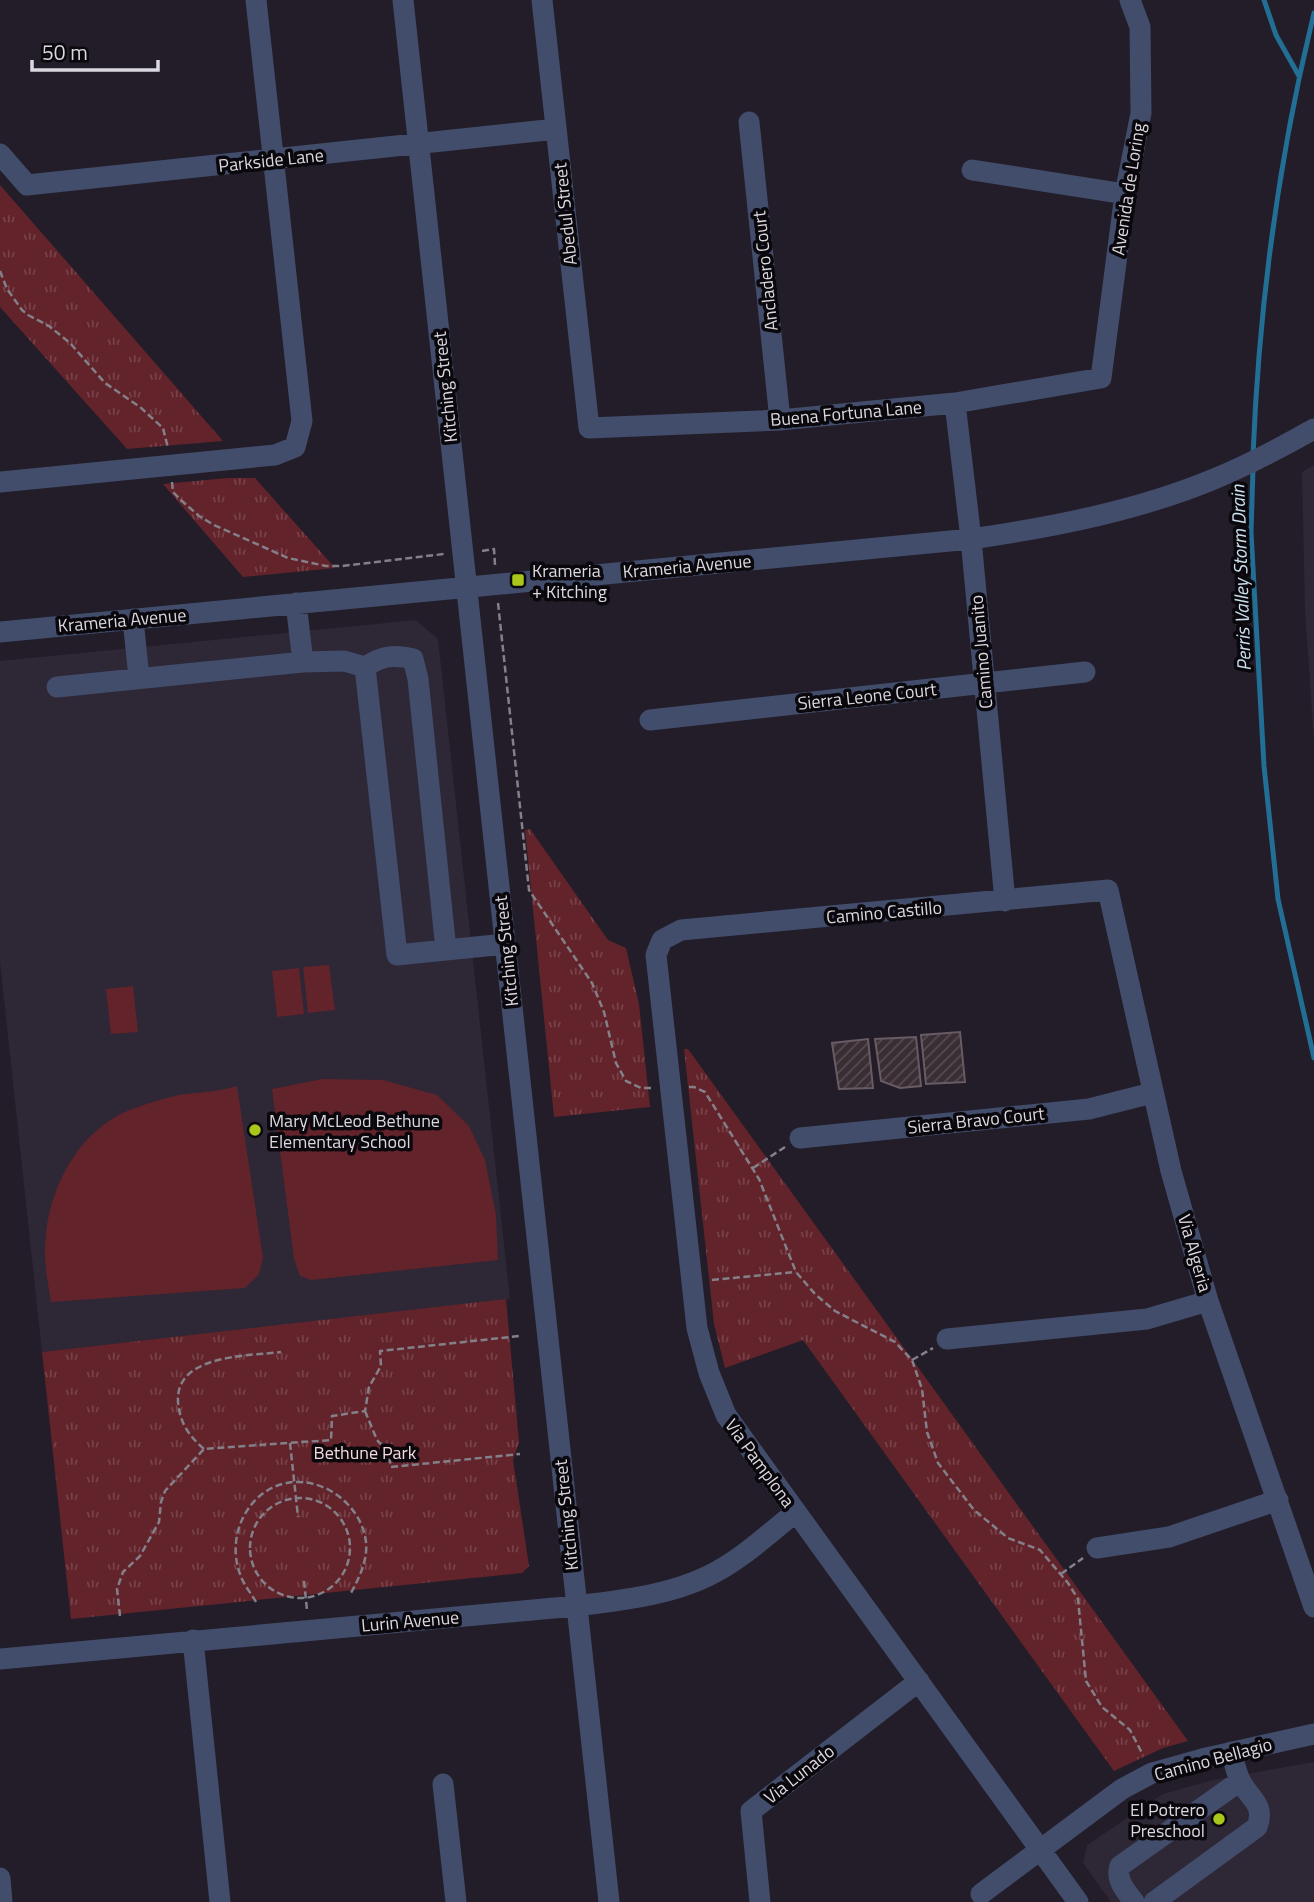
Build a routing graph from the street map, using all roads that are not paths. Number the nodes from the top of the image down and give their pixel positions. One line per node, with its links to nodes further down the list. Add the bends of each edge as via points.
1 (256, 0): 9 (street)
2 (403, 0): 7 (street, Kitching Street)
3 (542, 0): 6 (street, Abedul Street)
4 (1130, 0): 11 (street, Avenida de Loring, via 1140,27 1140,113)
5 (749, 121): 14 (street, Ancladero Court)
6 (556, 129): 7 (street, Parkside Lane); 15 (street, Abedul Street)
7 (418, 144): 9 (street, Parkside Lane); 19 (street, Kitching Street)
8 (0, 154): 9 (street, Parkside Lane, via 27,185)
9 (273, 160): 17 (street, via 302,421 295,447 275,455)
10 (972, 170): 11 (street)
11 (1125, 194): 12 (street, Avenida de Loring)
12 (1101, 379): 13 (street, Buena Fortuna Lane)
13 (955, 402): 14 (street, Buena Fortuna Lane); 18 (street, Camino Juanito)
14 (780, 419): 15 (street, Buena Fortuna Lane)
15 (589, 428)
16 (1314, 429): 18 (street, Krameria Avenue, via 1213,480 1107,514)
17 (0, 482)
18 (971, 539): 19 (street, Krameria Avenue); 27 (street, Camino Juanito)
19 (467, 587): 20 (street, Krameria Avenue); 33 (street, Kitching Street)
20 (296, 603): 21 (street, Krameria Avenue); 23 (street)
21 (133, 619): 22 (street, Krameria Avenue); 26 (street)
22 (0, 632)
23 (303, 662): 24 (street, via 344,661); 26 (street)
24 (365, 667): 34 (street, via 397,955); 34 (street, via 395,655 413,659)
25 (1084, 672): 27 (street, Sierra Leone Court)
26 (139, 678): 28 (street)
27 (984, 683): 29 (street, Sierra Leone Court); 31 (street, Camino Juanito)
28 (57, 687)
29 (650, 720)
30 (1108, 890): 31 (street, Camino Castillo); 35 (street, Via Algeria)
31 (1005, 901): 32 (street, Camino Castillo, via 681,930)
32 (662, 940): 40 (street, Via Pamplona, via 656,955 697,1328 726,1415)
33 (505, 944): 34 (street); 42 (street, Kitching Street)
34 (446, 950)
35 (1152, 1093): 36 (street, Sierra Bravo Court, via 1089,1109); 37 (street, Via Algeria)
36 (800, 1138)
37 (1209, 1301): 38 (street, via 1147,1319); 39 (street, Via Algeria)
38 (947, 1339)
39 (1278, 1500): 41 (street, via 1169,1537); 43 (street, Via Algeria)
40 (796, 1512): 42 (street, Lurin Avenue, via 710,1576 640,1598); 46 (street, Via Pamplona)
41 (1097, 1548)
42 (576, 1606): 44 (street, Lurin Avenue); 57 (street, Kitching Street)
43 (1314, 1607)
44 (193, 1640): 45 (street, Lurin Avenue); 55 (street)
45 (0, 1659)
46 (919, 1681): 51 (street, Via Pamplona); 58 (street, Via Lunado, via 751,1811)
47 (1314, 1734): 48 (street, Camino Bellagio)
48 (1231, 1752): 49 (street); 51 (street, Camino Bellagio, via 1152,1773 1122,1789)
49 (1240, 1781): 60 (street, via 1120,1866 1120,1882); 61 (street, via 1259,1808 1257,1827)
50 (443, 1784): 56 (street)
51 (1041, 1849): 53 (street, Camino Bellagio); 59 (street, Via Pamplona)
52 (0, 1878): 54 (street)
53 (981, 1894)
54 (2, 1902)
55 (220, 1902)
56 (456, 1902)
57 (609, 1902)
58 (760, 1902)
59 (1078, 1902)
60 (1134, 1902)
61 (1154, 1902)

